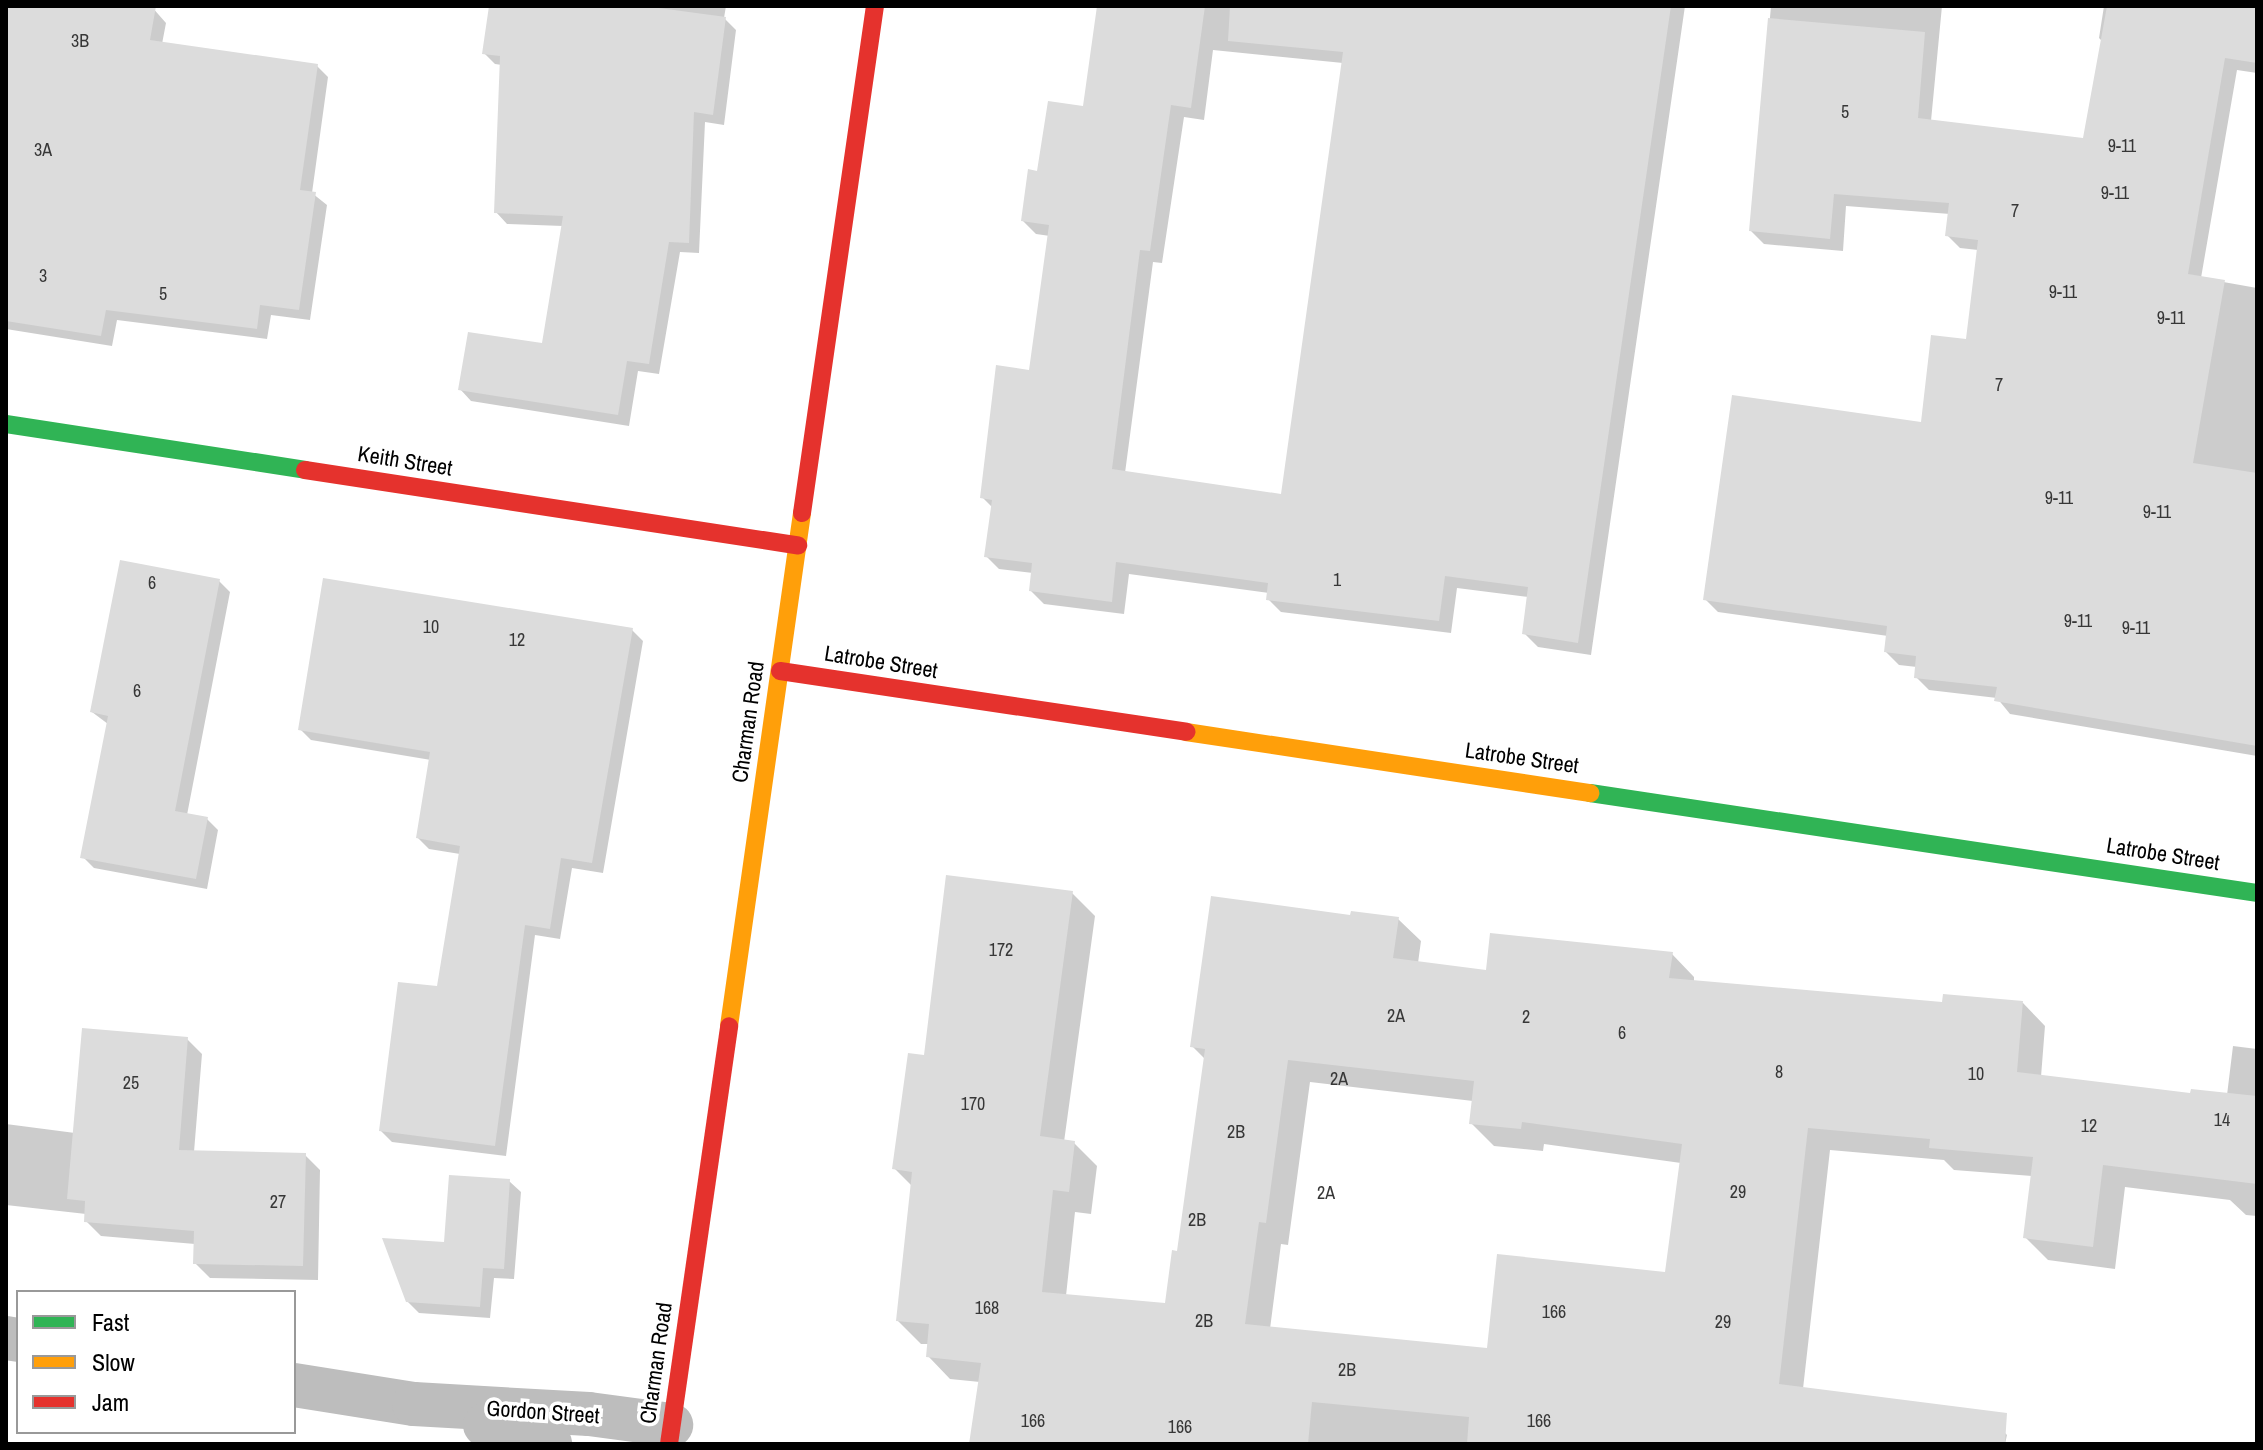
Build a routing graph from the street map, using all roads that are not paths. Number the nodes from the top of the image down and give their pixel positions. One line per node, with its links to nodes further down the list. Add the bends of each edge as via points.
1 (875, 6): 3 (street, Charman Road)
2 (6, 424): 3 (street, Keith Street)
3 (798, 545): 4 (street, Charman Road)
4 (780, 671): 5 (street, Latrobe Street); 8 (street, Charman Road)
5 (2257, 893)
6 (296, 1385): 7 (street, Gordon Street)
7 (414, 1404): 8 (street, Gordon Street, via 589,1414); 9 (street, Gordon Street)
8 (670, 1435)
9 (550, 1444)

